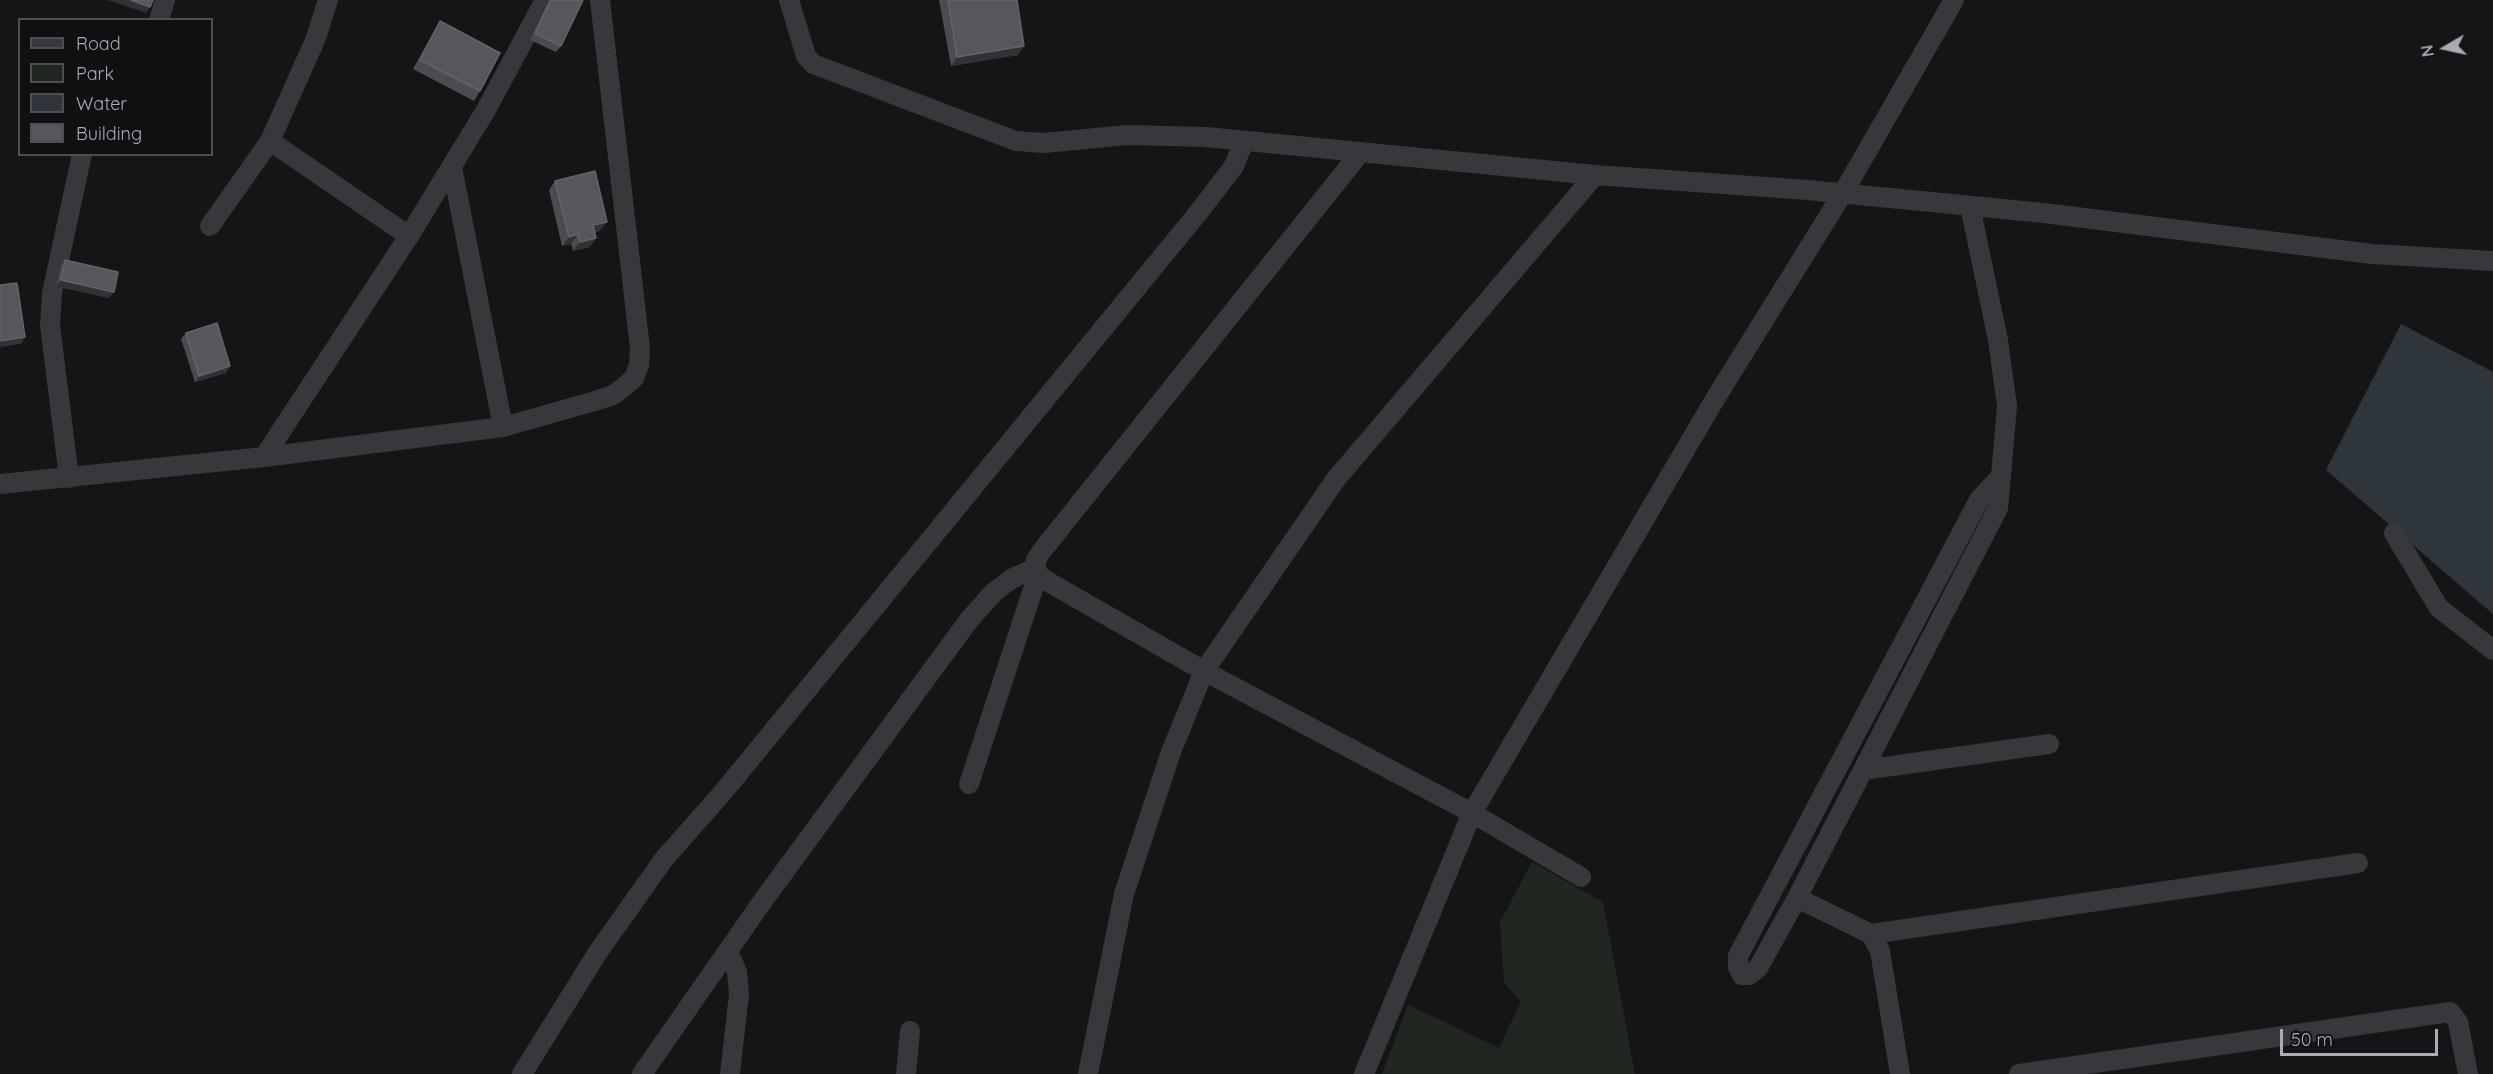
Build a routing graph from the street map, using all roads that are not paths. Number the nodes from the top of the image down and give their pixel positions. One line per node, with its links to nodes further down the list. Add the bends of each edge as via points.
1 (165, 0): 7 (street)
2 (328, 0): 8 (street, via 316,38)
3 (545, 0): 12 (street)
4 (600, 0): 19 (street, via 639,365 634,378 613,395)
5 (789, 0): 9 (street, via 806,56 813,64 1002,137 1028,143 1127,135)
6 (1954, 0): 14 (street)
7 (160, 18)
8 (270, 141): 16 (street); 17 (street)
9 (1244, 141): 10 (street); 38 (street, via 1234,166 1198,213 664,859 598,952)
10 (1360, 153): 13 (street); 25 (street, via 1041,552 1036,560)
11 (82, 156): 22 (street, via 52,293 50,325)
12 (452, 167): 17 (street); 19 (street)
13 (1595, 175): 14 (street); 27 (street, via 1336,479)
14 (1843, 193): 15 (street); 31 (street, via 1715,399)
15 (1970, 206): 18 (street, via 2372,254); 21 (street, via 1998,340 2007,406)
16 (210, 226)
17 (409, 236): 20 (street)
18 (2493, 261)
19 (503, 427): 20 (street)
20 (264, 457): 22 (street)
21 (2001, 476): 29 (street, via 1998,508); 34 (street, via 1979,501 1737,956 1742,975 1758,968)
22 (69, 478): 23 (street)
23 (0, 484)
24 (2394, 533): 26 (street, via 2439,608)
25 (1037, 571): 27 (street, via 1045,580); 30 (street); 36 (street, via 1013,578 969,620)
26 (2493, 650)
27 (1204, 671): 31 (street); 42 (street, via 1171,752 1125,894)
28 (2049, 744): 29 (street)
29 (1863, 770): 34 (street)
30 (969, 784)
31 (1472, 813): 33 (street); 43 (street)
32 (2358, 863): 35 (street)
33 (1581, 877)
34 (1797, 898): 35 (street)
35 (1871, 934): 44 (street, via 1880,951)
36 (728, 951): 39 (street); 40 (street, via 737,972 739,993)
37 (910, 1032): 41 (street)
38 (522, 1074)
39 (642, 1074)
40 (730, 1074)
41 (906, 1074)
42 (1088, 1074)
43 (1364, 1074)
44 (1900, 1074)
45 (2019, 1074): 46 (street, via 2450,1012 2458,1022)
46 (2468, 1074)

